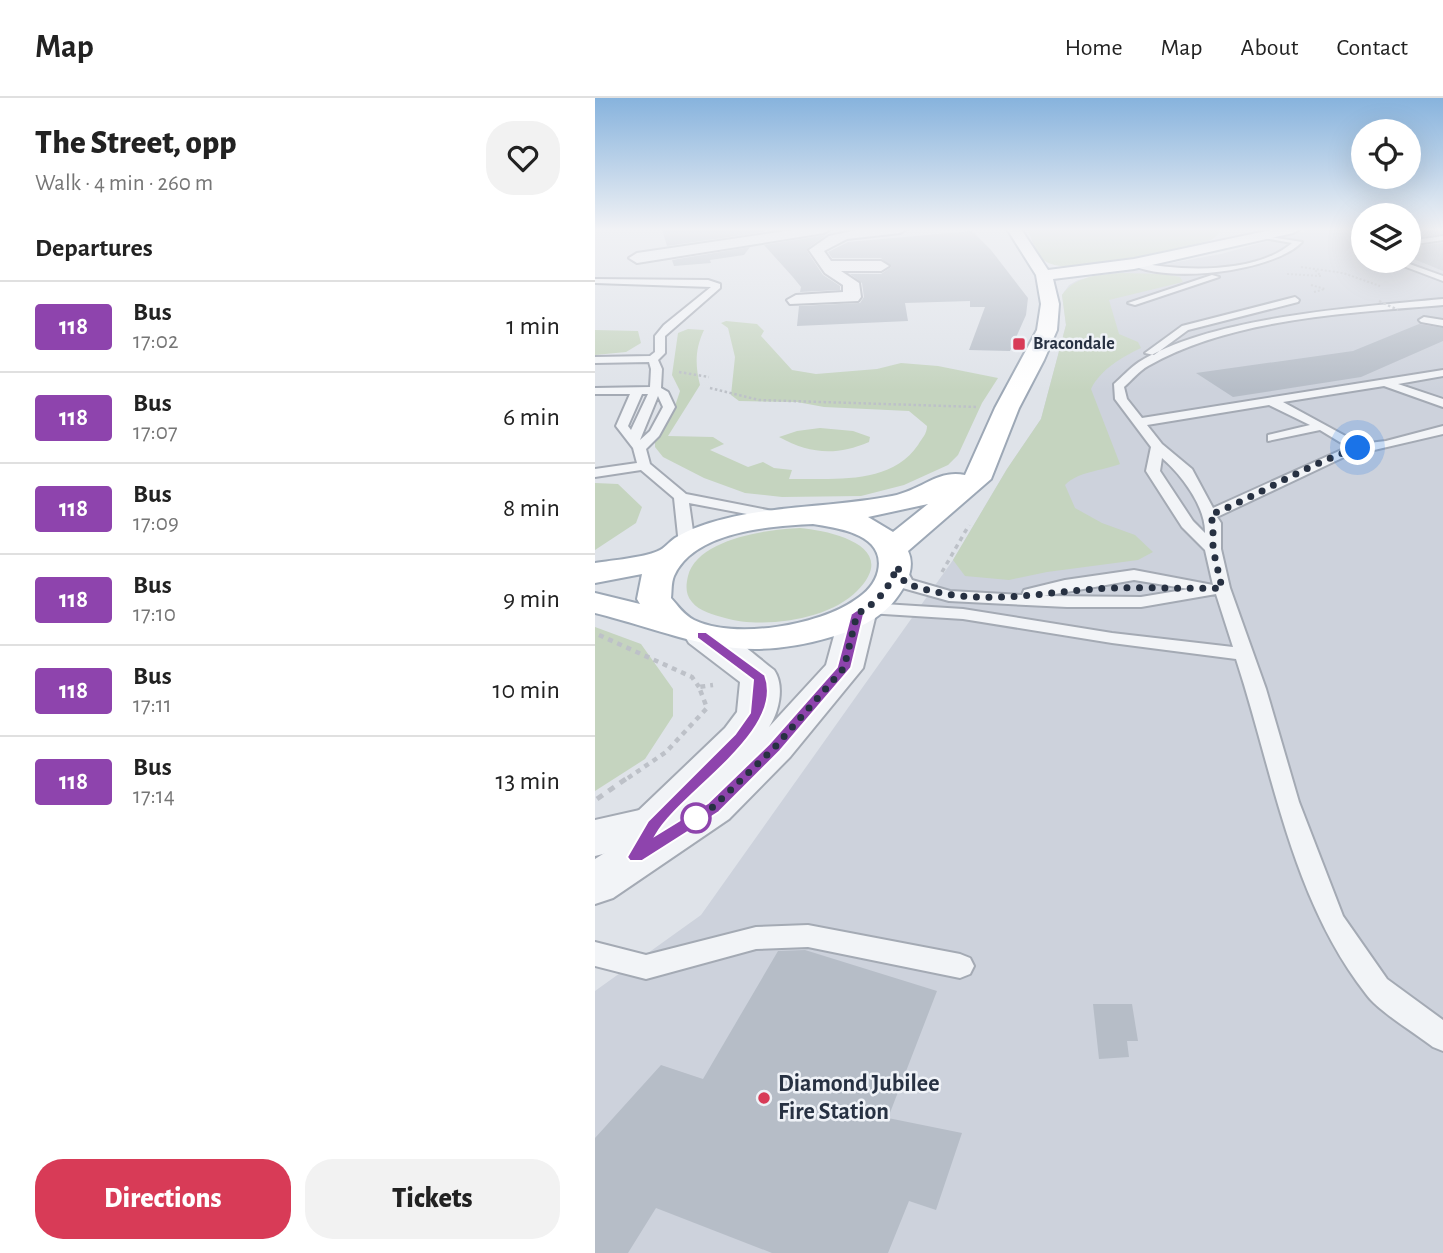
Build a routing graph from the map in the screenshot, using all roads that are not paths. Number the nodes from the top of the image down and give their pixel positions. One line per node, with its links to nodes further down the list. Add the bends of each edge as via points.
1 (672, 283): 11 (lane, via 717,284 667,327 660,336 660,353)
2 (851, 283): 5 (street, via 852,297)
3 (1046, 283): 21 (main road, via 1050,304 1047,330)
4 (1196, 283): 8 (lane)
5 (796, 300)
6 (1295, 300): 13 (lane, via 1185,328)
7 (1443, 302): 13 (lane, via 1276,321 1186,346)
8 (1132, 303)
9 (1424, 320): 10 (lane)
10 (1443, 323)
11 (653, 359): 12 (lane); 16 (lane, via 658,371)
12 (595, 360)
13 (1128, 372): 22 (lane, via 1118,386 1121,399)
14 (1443, 373): 15 (lane)
15 (1385, 383): 19 (lane); 20 (lane)
16 (655, 390): 18 (lane); 26 (lane, via 636,429); 26 (lane, via 664,394 669,407 655,433)
17 (595, 391): 18 (lane)
18 (637, 391): 26 (lane, via 622,426)
19 (1273, 401): 22 (lane); 23 (lane)
20 (1443, 403)
21 (1002, 420): 32 (main road, via 967,469 947,484 891,505); 37 (main road, via 977,479)
22 (1140, 422): 27 (lane)
23 (1322, 426): 25 (lane); 28 (lane)
24 (1443, 430): 28 (lane)
25 (1272, 438)
26 (636, 445): 29 (lane)
27 (1157, 447): 33 (lane, via 1187,472); 35 (lane, via 1153,471 1187,524)
28 (1358, 448): 33 (lane)
29 (644, 466): 30 (lane); 31 (lane)
30 (595, 472)
31 (681, 497): 34 (lane); 36 (lane)
32 (813, 515): 34 (main road); 37 (main road, via 844,520 879,534)
33 (1210, 515): 35 (lane)
34 (778, 516): 36 (main road, via 732,525)
35 (1213, 549): 39 (lane)
36 (678, 552): 38 (main road); 43 (main road, via 655,579 654,599)
37 (895, 557): 40 (lane, via 905,583 949,596); 42 (main road, via 891,584)
38 (595, 573)
39 (1222, 588): 40 (lane, via 1141,602); 40 (lane, via 1123,576); 44 (lane)
40 (1009, 599)
41 (595, 603): 43 (main road)
42 (863, 611): 43 (main road, via 824,629 787,638 747,641); 44 (lane, via 963,614); 45 (street, via 844,668 775,747 713,807)
43 (687, 628): 45 (street, via 760,678 757,714 740,738)
44 (1243, 654): 49 (lane, via 1287,802 1332,921 1377,988)
45 (628, 840): 46 (street)
46 (595, 884)
47 (595, 954): 48 (lane, via 646,967 756,938 808,936)
48 (960, 966)
49 (1443, 1037)

